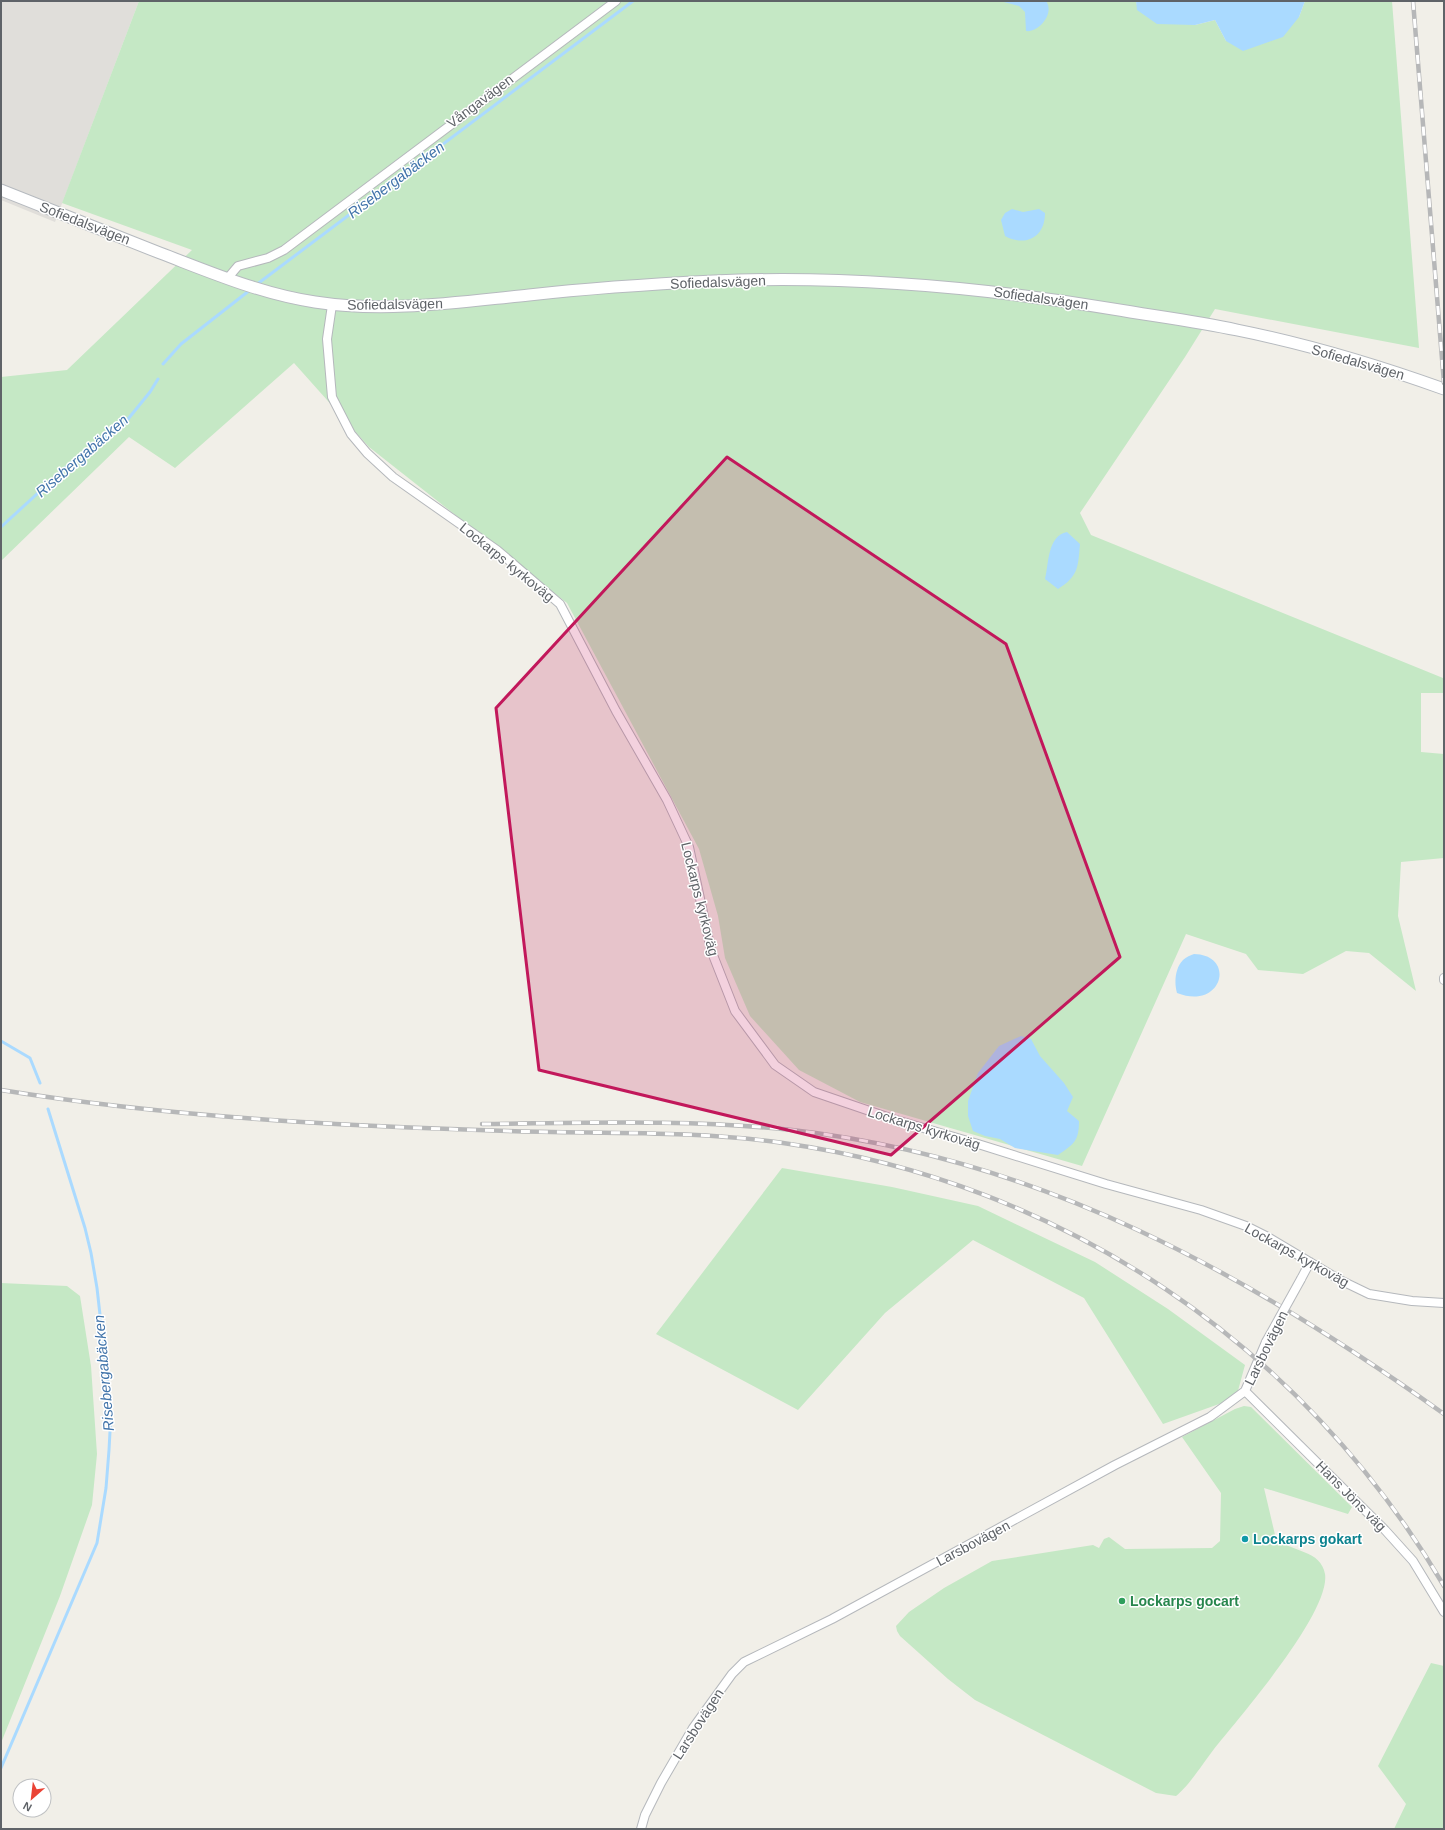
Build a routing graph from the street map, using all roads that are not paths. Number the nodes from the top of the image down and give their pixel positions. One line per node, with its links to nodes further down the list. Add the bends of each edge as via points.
1 (616, 1): 3 (street, Vångavägen, via 284,250 268,258 238,266)
2 (1, 190): 3 (main road, Sofiedalsvägen)
3 (231, 280): 4 (main road, Sofiedalsvägen, via 268,292)
4 (332, 305): 5 (main road, Sofiedalsvägen, via 402,307 629,286 720,281 843,280 949,287 1031,296 1240,330 1374,364); 6 (street, Lockarps kyrkoväg, via 327,339 332,397 351,434 393,477 498,550 560,604 616,711 667,800 689,847 711,950 735,1011 775,1065 814,1092 896,1120 1201,1210 1246,1226)
5 (1444, 389)
6 (1310, 1262): 7 (street, Lockarps kyrkoväg, via 1370,1294); 8 (street, Larsbovägen, bridge, via 1266,1342)
7 (1444, 1303)
8 (1245, 1391): 9 (street, Hans Jöns väg, via 1413,1561); 10 (street, Larsbovägen, via 1210,1417 1115,1465 832,1619 744,1662 732,1674 693,1728 661,1783)
9 (1444, 1612)
10 (641, 1829)

